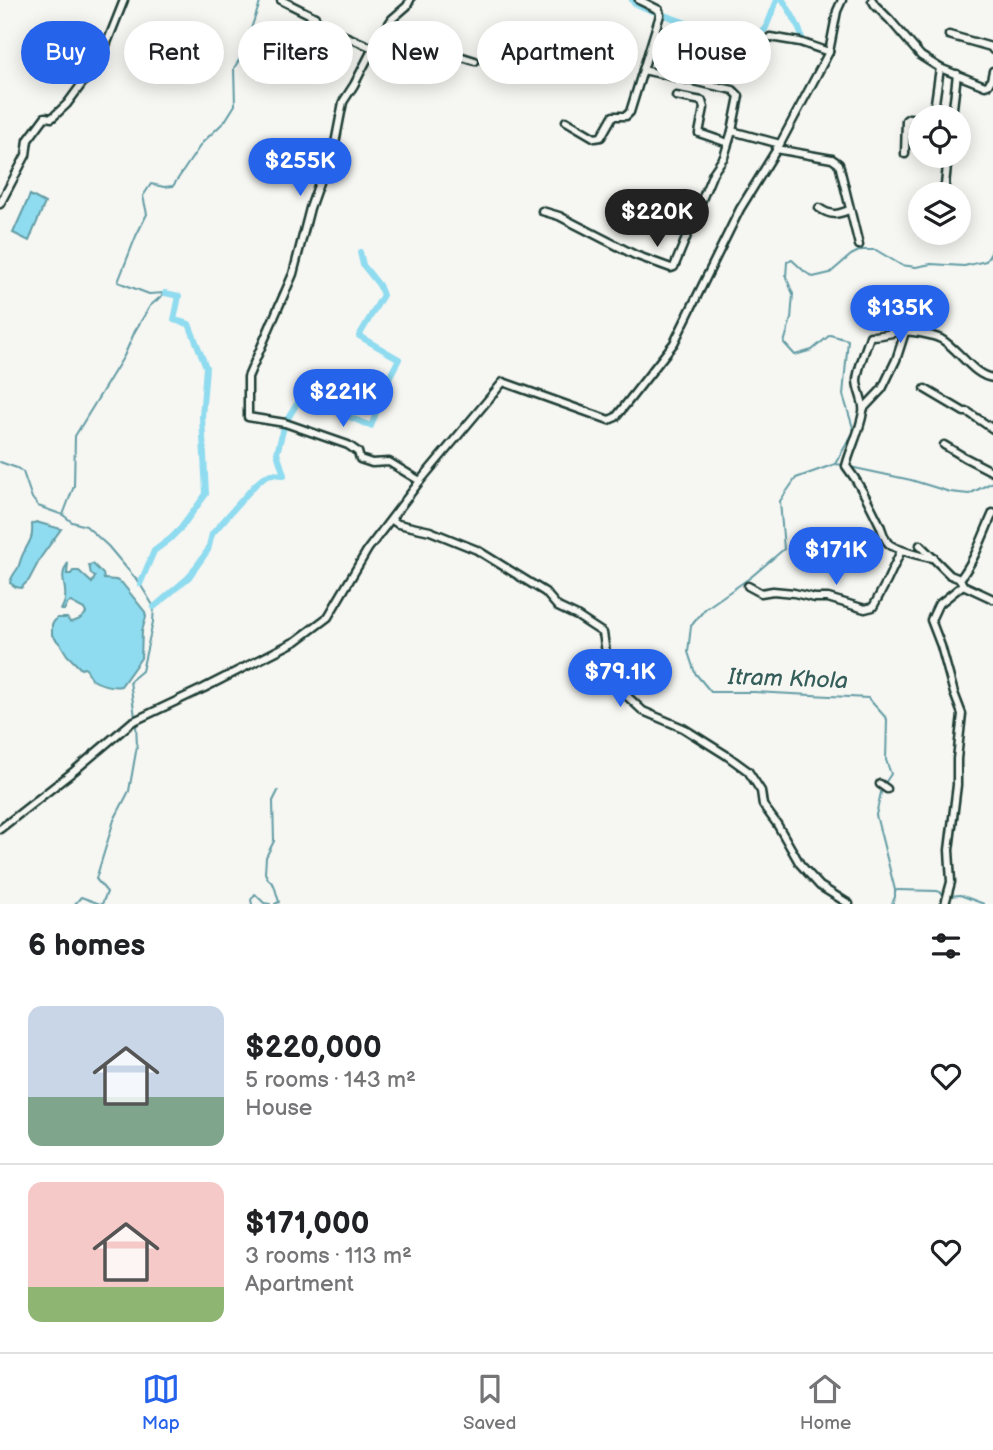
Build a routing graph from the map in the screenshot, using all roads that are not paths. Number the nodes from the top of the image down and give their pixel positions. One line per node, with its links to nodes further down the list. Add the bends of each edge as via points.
1 (124, 0): 29 (street, via 101,58 67,104 52,118 42,120)
2 (281, 0): 10 (street, via 315,17 324,27)
3 (410, 0): 7 (street)
4 (639, 0): 17 (street, via 660,15)
5 (842, 0): 12 (street)
6 (873, 0): 16 (street, via 920,56)
7 (390, 21)
8 (949, 35): 11 (street)
9 (771, 37): 12 (street)
10 (367, 45)
11 (993, 50)
12 (829, 52): 27 (street)
13 (463, 57): 15 (street)
14 (367, 60): 41 (street, via 343,102 332,159 321,177 293,274 248,377 248,417 285,423 348,445 360,459 389,462)
15 (475, 61)
16 (940, 68): 19 (street); 21 (street)
17 (643, 70): 24 (street, via 630,112 612,116 601,138); 25 (street, via 736,92)
18 (993, 71): 19 (street, via 985,86)
19 (957, 74): 22 (street)
20 (676, 96): 26 (street, via 702,101 699,132)
21 (935, 105)
22 (954, 105)
23 (908, 119): 28 (street)
24 (566, 121)
25 (732, 131): 26 (street); 27 (street, via 771,140)
26 (728, 143): 32 (street, via 674,267 635,256)
27 (778, 146): 31 (street, via 836,160); 41 (street, via 740,209 674,343 616,417 609,420 503,382)
28 (905, 154)
29 (0, 204)
30 (819, 208): 31 (street, via 834,216)
31 (849, 210): 33 (street)
32 (542, 211)
33 (859, 245)
34 (905, 332): 35 (street, via 939,339 984,377); 37 (street, via 882,389); 37 (street, via 870,336 857,378)
35 (993, 378)
36 (925, 389): 38 (street)
37 (864, 408): 45 (street, via 846,466 888,543)
38 (993, 429)
39 (944, 445): 40 (street)
40 (993, 472)
41 (420, 481): 43 (street)
42 (993, 513): 47 (street)
43 (392, 520): 52 (street, via 368,549 328,617 296,641 132,722); 54 (street, via 477,550 603,634 607,659 628,697 643,711 683,728 748,771 761,790 763,805 800,864 820,886)
44 (920, 545): 46 (street)
45 (901, 551): 46 (street); 48 (street, via 873,607 865,609 828,598 761,593)
46 (934, 558): 47 (street)
47 (961, 582): 49 (street); 53 (street, via 938,605 931,620 962,715)
48 (748, 586)
49 (993, 599)
50 (880, 785): 51 (street)
51 (887, 789)
52 (0, 829)
53 (946, 902)
54 (849, 904)

